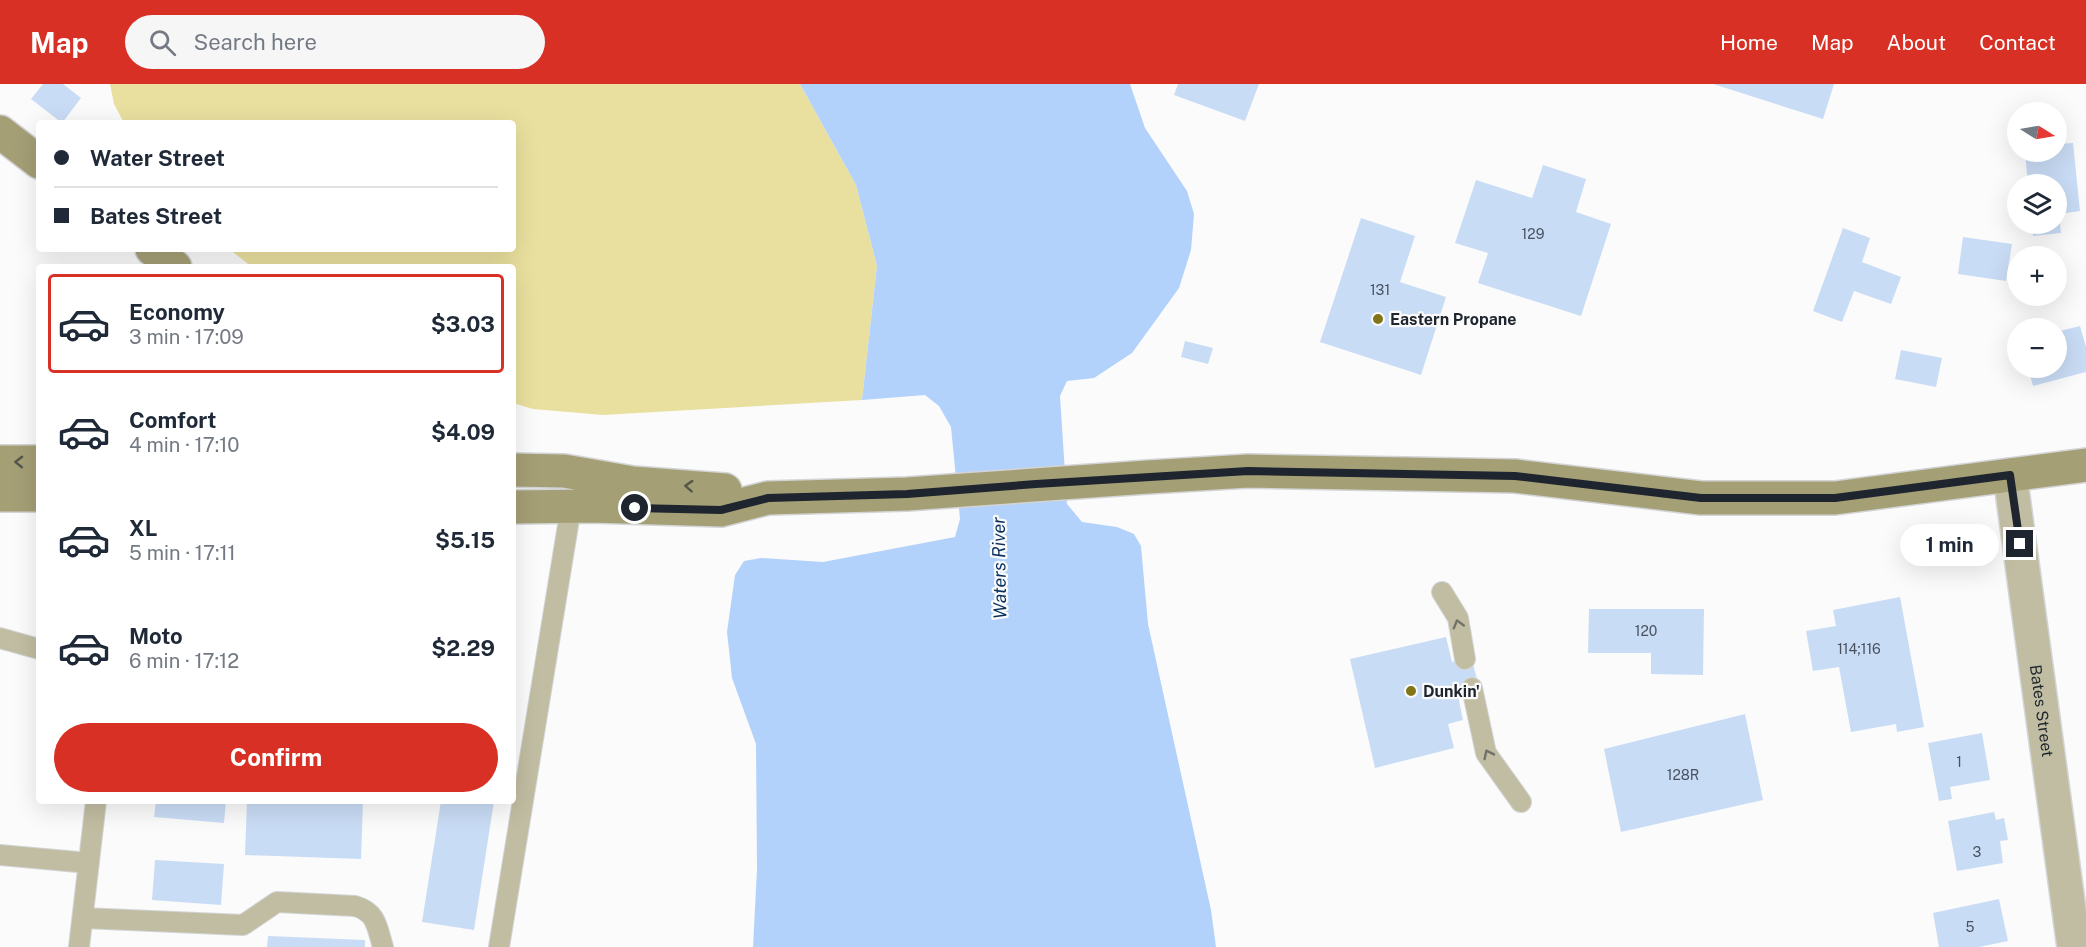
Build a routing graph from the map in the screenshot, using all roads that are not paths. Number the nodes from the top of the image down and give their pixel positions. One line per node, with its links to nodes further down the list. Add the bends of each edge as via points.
1 (0, 132): 2 (main road)
2 (36, 160)
3 (516, 458): 8 (main road)
4 (0, 462): 5 (main road, one-way to 4)
5 (36, 462)
6 (2086, 465): 9 (main road)
7 (516, 470): 8 (main road)
8 (564, 471): 12 (main road, one-way to 8)
9 (2010, 475): 12 (main road, via 1835,498 1701,498 1515,476 1248,471 907,494); 28 (street, Bates Street)
10 (0, 495): 11 (main road)
11 (36, 495)
12 (768, 498): 14 (main road, via 721,510)
13 (516, 507): 14 (main road)
14 (571, 507): 27 (lane)
15 (1442, 592): 18 (lane, one-way to 15, via 1458,618)
16 (0, 638): 17 (lane)
17 (36, 648)
18 (1466, 659)
19 (1472, 688): 20 (lane, one-way to 19, via 1486,753)
20 (1521, 802)
21 (96, 804): 23 (lane)
22 (0, 855): 23 (lane)
23 (89, 863): 24 (lane)
24 (83, 918): 25 (lane); 26 (lane, via 243,925 277,902 356,906 366,909 374,918)
25 (80, 947)
26 (383, 947)
27 (499, 947)
28 (2074, 947)

